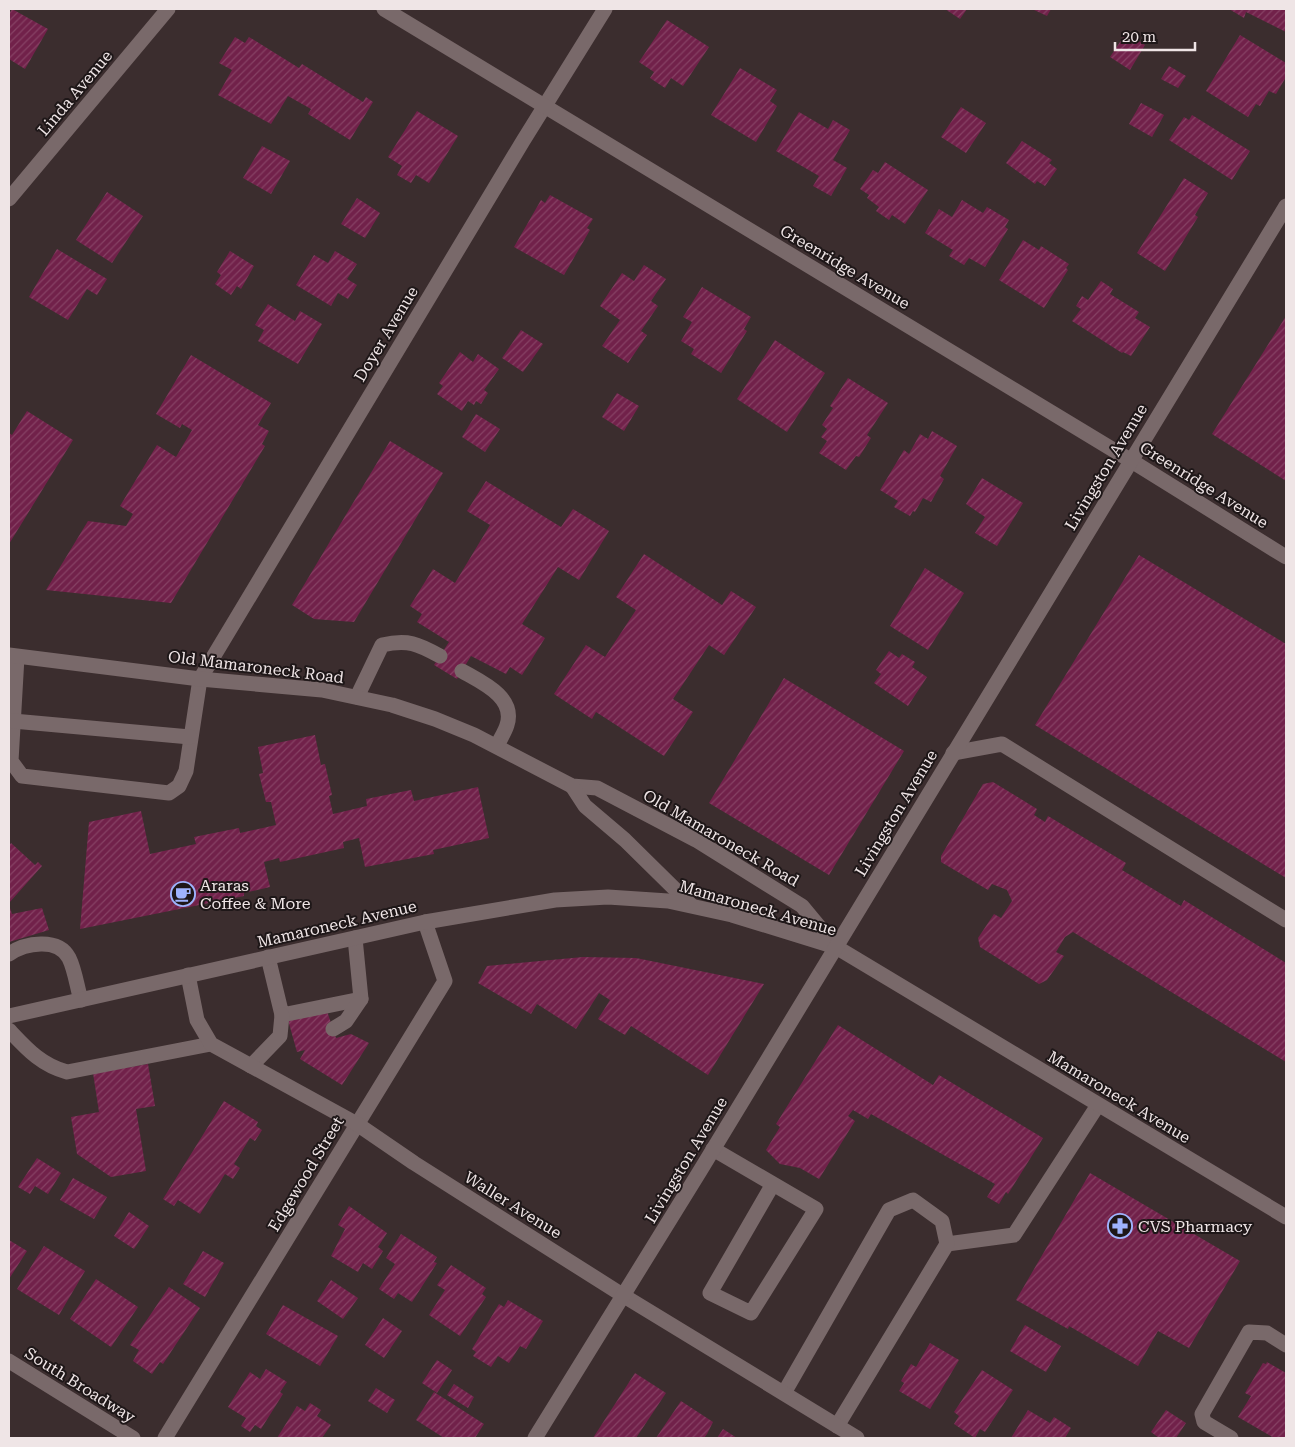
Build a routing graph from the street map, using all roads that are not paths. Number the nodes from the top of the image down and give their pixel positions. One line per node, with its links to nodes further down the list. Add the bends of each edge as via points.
1 (168, 9): 5 (street, Linda Avenue)
2 (384, 9): 4 (street, Greenridge Avenue)
3 (605, 9): 4 (street, Doyer Avenue)
4 (545, 106): 7 (street, Greenridge Avenue); 12 (street, Doyer Avenue)
5 (9, 199)
6 (1286, 206): 7 (street, Livingston Avenue)
7 (1130, 460): 8 (street, Greenridge Avenue); 17 (street, Livingston Avenue)
8 (1286, 557)
9 (13, 656): 12 (street, Old Mamaroneck Road); 14 (street)
10 (440, 656): 13 (street, via 416,643 382,645)
11 (462, 671): 16 (street, via 498,693 508,709 508,724)
12 (200, 679): 13 (street, Old Mamaroneck Road, via 322,690); 15 (street)
13 (357, 697): 16 (street, Old Mamaroneck Road, via 435,719)
14 (13, 721): 15 (street); 15 (street, via 11,761 22,776 169,793 179,786 186,770)
15 (190, 737)
16 (497, 746): 18 (street, Old Mamaroneck Road)
17 (953, 753): 20 (street, via 1002,744); 23 (street, Livingston Avenue)
18 (572, 786): 19 (street, Old Mamaroneck Road, via 585,806 626,840); 23 (street, Old Mamaroneck Road, via 597,788 696,840 802,906)
19 (693, 907): 21 (street, Mamaroneck Avenue, via 668,901 608,897 556,900); 23 (street, Mamaroneck Avenue, via 732,915)
20 (1286, 920)
21 (425, 922): 22 (street, Mamaroneck Avenue); 36 (street, Edgewood Street, via 444,981)
22 (355, 938): 25 (street, Mamaroneck Avenue); 27 (street)
23 (836, 947): 35 (street, Mamaroneck Avenue); 37 (street, Livingston Avenue)
24 (9, 954): 28 (street, via 37,944 56,945 69,957)
25 (268, 957): 26 (street, Mamaroneck Avenue); 29 (street)
26 (188, 975): 28 (street, Mamaroneck Avenue); 33 (street, via 197,1020)
27 (361, 998): 29 (street); 31 (street, via 346,1021)
28 (81, 1000): 30 (street, Mamaroneck Avenue)
29 (282, 1015): 34 (street, via 287,1037)
30 (9, 1016)
31 (333, 1029)
32 (9, 1030): 33 (street, via 31,1054 50,1067 67,1072)
33 (211, 1044): 34 (street, Waller Avenue)
34 (250, 1066): 36 (street, Waller Avenue)
35 (1098, 1105): 39 (street, Mamaroneck Avenue); 40 (street, via 1014,1235)
36 (357, 1124): 41 (street, Waller Avenue); 47 (street, Edgewood Street)
37 (713, 1148): 38 (street); 41 (street, Livingston Avenue)
38 (772, 1184): 38 (street, via 710,1293 752,1313 816,1209)
39 (1286, 1217)
40 (947, 1244): 44 (street, via 942,1221 913,1200 889,1210); 45 (street)
41 (624, 1296): 44 (street, Waller Avenue); 48 (street, Livingston Avenue)
42 (1286, 1345): 50 (street, via 1267,1333 1249,1332 1202,1414 1204,1422)
43 (9, 1361): 46 (street, South Broadway)
44 (784, 1393): 45 (street, Waller Avenue)
45 (837, 1426): 49 (street, Waller Avenue)
46 (133, 1438)
47 (165, 1438)
48 (535, 1438)
49 (857, 1438)
50 (1231, 1438)

